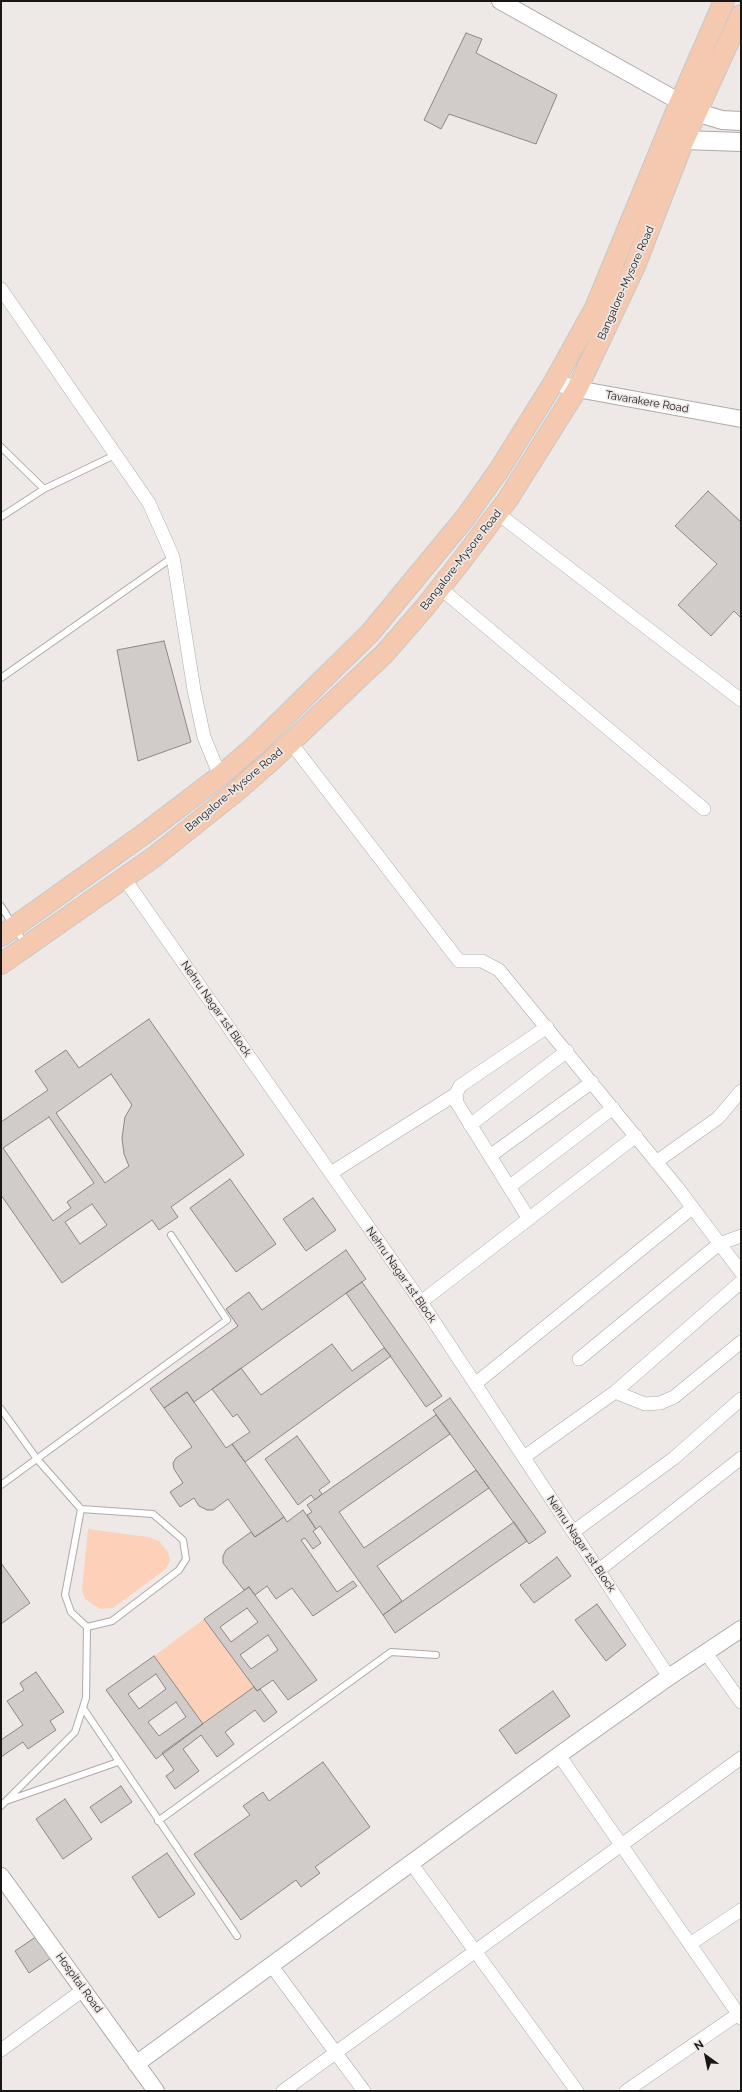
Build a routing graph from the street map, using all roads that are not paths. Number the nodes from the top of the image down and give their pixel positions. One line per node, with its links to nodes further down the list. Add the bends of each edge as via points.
1 (500, 1): 4 (street)
2 (724, 1): 4 (main road, Bangalore-Mysore Road)
3 (741, 16): 5 (main road, Bangalore-Mysore Road)
4 (679, 104): 5 (main road); 7 (main road, Bangalore-Mysore Road)
5 (696, 113): 6 (main road, via 722,120); 7 (main road, Bangalore-Mysore Road)
6 (741, 121)
7 (675, 138): 8 (main road); 10 (main road, Bangalore-Mysore Road, via 595,308); 11 (main road, Bangalore-Mysore Road, via 635,266)
8 (741, 142)
9 (1, 289): 14 (street)
10 (554, 382): 11 (street, Tavarakere Road); 23 (main road, Bangalore-Mysore Road, via 495,476 422,572 370,633 316,689)
11 (577, 389): 12 (street, Tavarakere Road); 16 (main road, Bangalore-Mysore Road, via 542,447)
12 (741, 419)
13 (1, 447): 15 (lane)
14 (115, 455): 15 (lane); 18 (street, via 149,503)
15 (44, 489): 17 (lane)
16 (497, 513): 19 (main road, Bangalore-Mysore Road); 21 (street)
17 (1, 516)
18 (173, 557): 20 (lane); 23 (street, via 204,737)
19 (440, 588): 22 (main road, Bangalore-Mysore Road, via 385,653); 24 (street)
20 (1, 678)
21 (741, 700)
22 (291, 743): 25 (main road, Bangalore-Mysore Road, via 233,794); 30 (street, via 459,961 482,961 499,970)
23 (220, 776): 27 (main road, Bangalore-Mysore Road, via 144,834)
24 (704, 809)
25 (124, 878): 28 (main road, Bangalore-Mysore Road); 40 (street, Nehru Nagar 1st Block)
26 (1, 906): 27 (lane)
27 (8, 930): 28 (lane)
28 (26, 946): 29 (main road, Bangalore-Mysore Road)
29 (1, 964)
30 (547, 1027): 31 (street); 34 (street, via 460,1086)
31 (567, 1051): 32 (street); 36 (street)
32 (592, 1082): 35 (street); 38 (street)
33 (741, 1091): 39 (street, via 718,1118)
34 (456, 1094): 36 (street, via 457,1103); 40 (street)
35 (613, 1108): 37 (street); 41 (street)
36 (470, 1125): 38 (street)
37 (636, 1136): 39 (street); 43 (street)
38 (490, 1156): 41 (street)
39 (656, 1162): 42 (street)
40 (331, 1173): 49 (street, Nehru Nagar 1st Block)
41 (509, 1187): 43 (street)
42 (692, 1208): 46 (street); 52 (street)
43 (528, 1219): 49 (street)
44 (171, 1235): 58 (lane, via 227,1320)
45 (741, 1236): 46 (street)
46 (719, 1244): 47 (street); 51 (street)
47 (741, 1272)
48 (741, 1282): 53 (street)
49 (421, 1302): 52 (street, Nehru Nagar 1st Block)
50 (741, 1342): 53 (street, via 674,1397 660,1403 646,1404)
51 (580, 1360)
52 (475, 1384): 56 (street, Nehru Nagar 1st Block)
53 (615, 1392): 56 (street)
54 (741, 1399): 61 (street, via 674,1458)
55 (1, 1409): 58 (lane)
56 (524, 1457): 61 (street, Nehru Nagar 1st Block)
57 (741, 1458): 62 (street)
58 (37, 1459): 59 (lane); 60 (lane)
59 (1, 1486)
60 (81, 1509): 63 (lane, via 65,1595 72,1612); 63 (lane, via 153,1514 184,1540 186,1560 179,1570 112,1621)
61 (573, 1532): 62 (street, Nehru Nagar 1st Block)
62 (599, 1570): 67 (street, Nehru Nagar 1st Block)
63 (87, 1627): 69 (lane, via 86,1698)
64 (741, 1629): 65 (street)
65 (706, 1653): 67 (street); 68 (street)
66 (436, 1655): 74 (lane, via 391,1652)
67 (669, 1677): 70 (street)
68 (741, 1702)
69 (83, 1708): 72 (lane); 73 (lane, via 75,1732)
70 (558, 1755): 75 (street); 76 (street)
71 (741, 1758): 75 (street)
72 (118, 1762): 73 (lane); 74 (lane)
73 (3, 1804)
74 (158, 1821): 79 (lane)
75 (620, 1844): 80 (street); 81 (street)
76 (411, 1863): 81 (street); 82 (street)
77 (1, 1876): 83 (street, Hospital Road)
78 (741, 1910): 80 (street)
79 (237, 1936)
80 (690, 1944): 84 (street)
81 (476, 1951): 86 (street); 91 (street)
82 (271, 1965): 86 (street); 87 (street)
83 (83, 1990): 85 (street); 87 (street, Hospital Road)
84 (740, 2015): 92 (street)
85 (1, 2050)
86 (336, 2052): 89 (street); 90 (street)
87 (136, 2064): 88 (street, Hospital Road)
88 (156, 2091)
89 (283, 2091)
90 (364, 2091)
91 (578, 2091)
92 (626, 2091)

